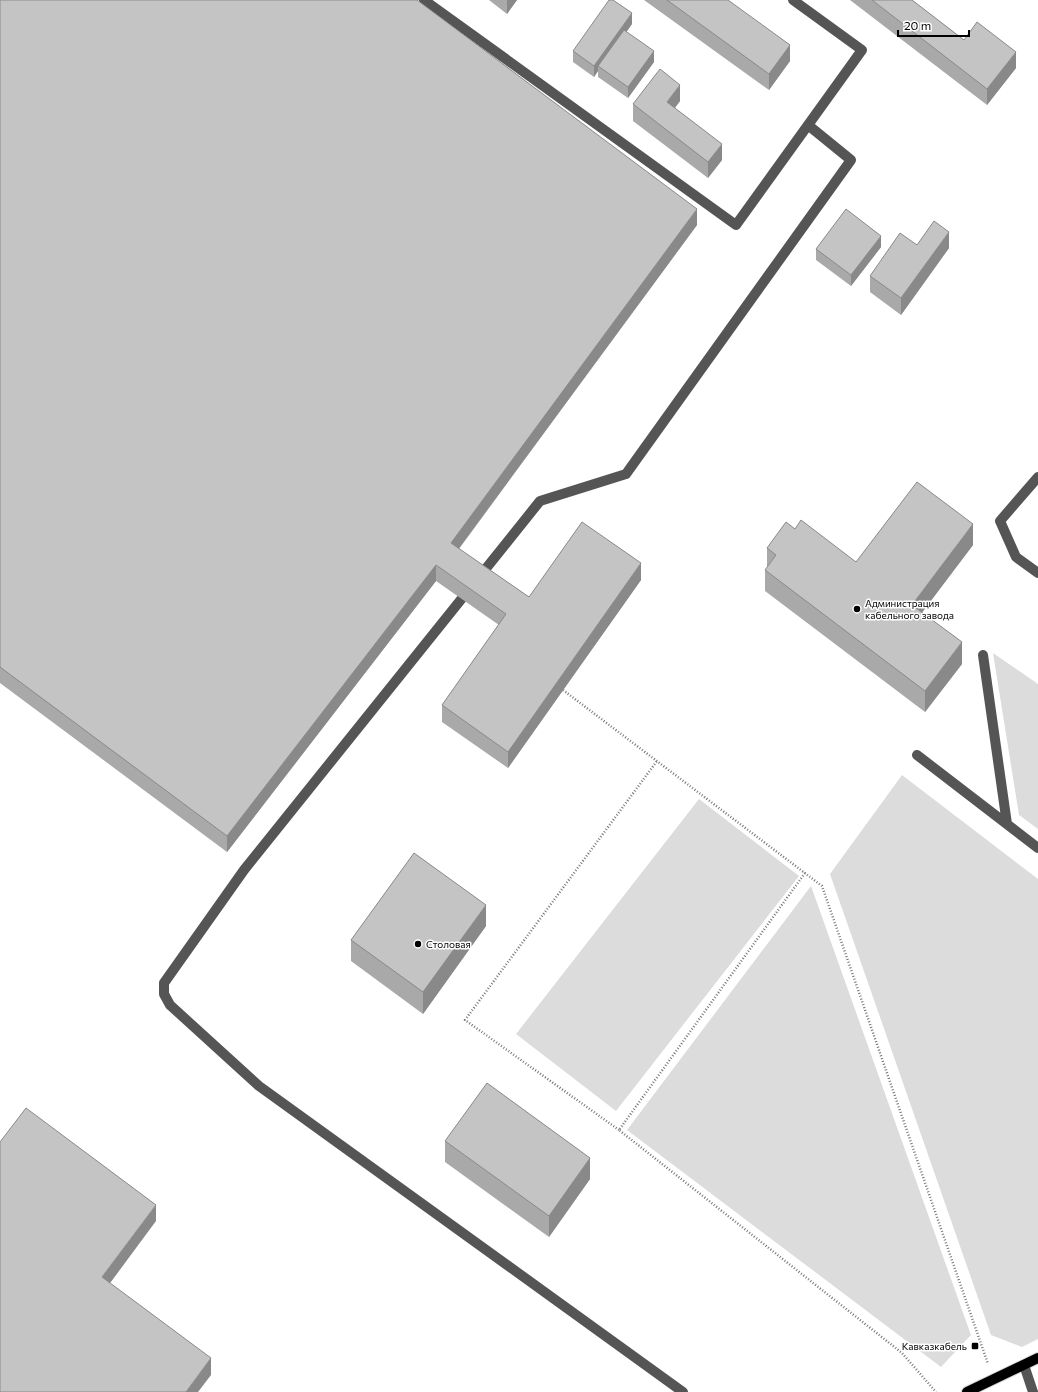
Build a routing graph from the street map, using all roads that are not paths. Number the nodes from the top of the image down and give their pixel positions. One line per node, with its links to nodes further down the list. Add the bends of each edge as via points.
1 (424, 0): 3 (lane, via 736,225)
2 (793, 0): 3 (lane, via 862,50)
3 (808, 125): 12 (lane, via 851,160 626,474 540,501 244,870 164,983 164,994 170,1005 259,1086)
4 (1038, 477): 5 (lane, via 1000,522 1016,556)
5 (1038, 573)
6 (983, 655): 8 (lane)
7 (917, 755): 8 (lane)
8 (1007, 824): 9 (lane)
9 (1038, 848)
10 (1038, 1358): 11 (main road)
11 (1024, 1365): 13 (main road); 14 (lane)
12 (683, 1392)
13 (967, 1392)
14 (1033, 1392)

